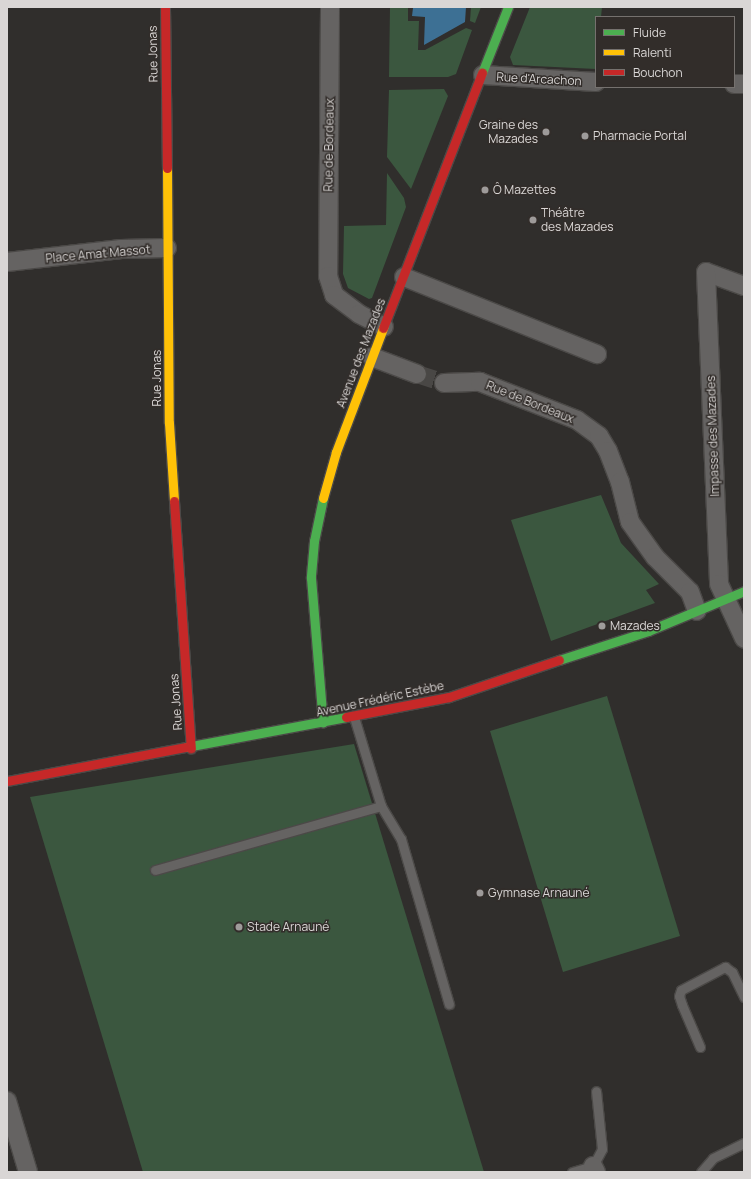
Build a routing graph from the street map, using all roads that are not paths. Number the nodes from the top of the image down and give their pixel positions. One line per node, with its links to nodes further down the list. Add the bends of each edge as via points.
1 (165, 7): 6 (street, Rue Jonas)
2 (330, 7): 10 (street, Rue de Bordeaux, via 328,276 334,295 359,314)
3 (508, 7): 4 (street, Avenue des Mazades)
4 (483, 75): 5 (street, Rue d'Arcachon); 8 (street, Avenue des Mazades)
5 (595, 82)
6 (167, 248): 7 (street, Place Amat Massot, via 121,249); 21 (street, Rue Jonas, via 169,423)
7 (7, 262)
8 (404, 277): 10 (street, Avenue des Mazades); 11 (street)
9 (744, 286): 16 (street, Impasse des Mazades, via 706,272 719,584)
10 (384, 327): 12 (street, Avenue des Mazades)
11 (596, 354)
12 (372, 357): 13 (street); 20 (street, Avenue des Mazades, via 336,452 314,541 311,578)
13 (417, 374)
14 (444, 383): 17 (street, Rue de Bordeaux, via 480,382 577,420 598,436 608,451 620,482 630,522 655,556 690,592)
15 (744, 591): 16 (street, Avenue Frédéric Estèbe)
16 (724, 599): 17 (street, Avenue Frédéric Estèbe); 18 (street, Impasse des Mazades)
17 (697, 611): 19 (street, Avenue Frédéric Estèbe, via 648,631 449,697)
18 (744, 638)
19 (354, 717): 20 (street, Avenue Frédéric Estèbe); 23 (lane)
20 (323, 723): 21 (street, Avenue Frédéric Estèbe)
21 (191, 748): 22 (street, Avenue Frédéric Estèbe)
22 (7, 781)
23 (381, 806): 24 (lane); 26 (lane, via 401,839)
24 (155, 870)
25 (744, 997): 27 (lane, via 732,972 725,967 681,990 679,996)
26 (449, 1004)
27 (700, 1047)
28 (596, 1091): 31 (lane, via 602,1149)
29 (7, 1101): 32 (street)
30 (744, 1143): 34 (lane, via 713,1158)
31 (595, 1169): 33 (lane)
32 (28, 1172)
33 (572, 1172)
34 (701, 1172)

